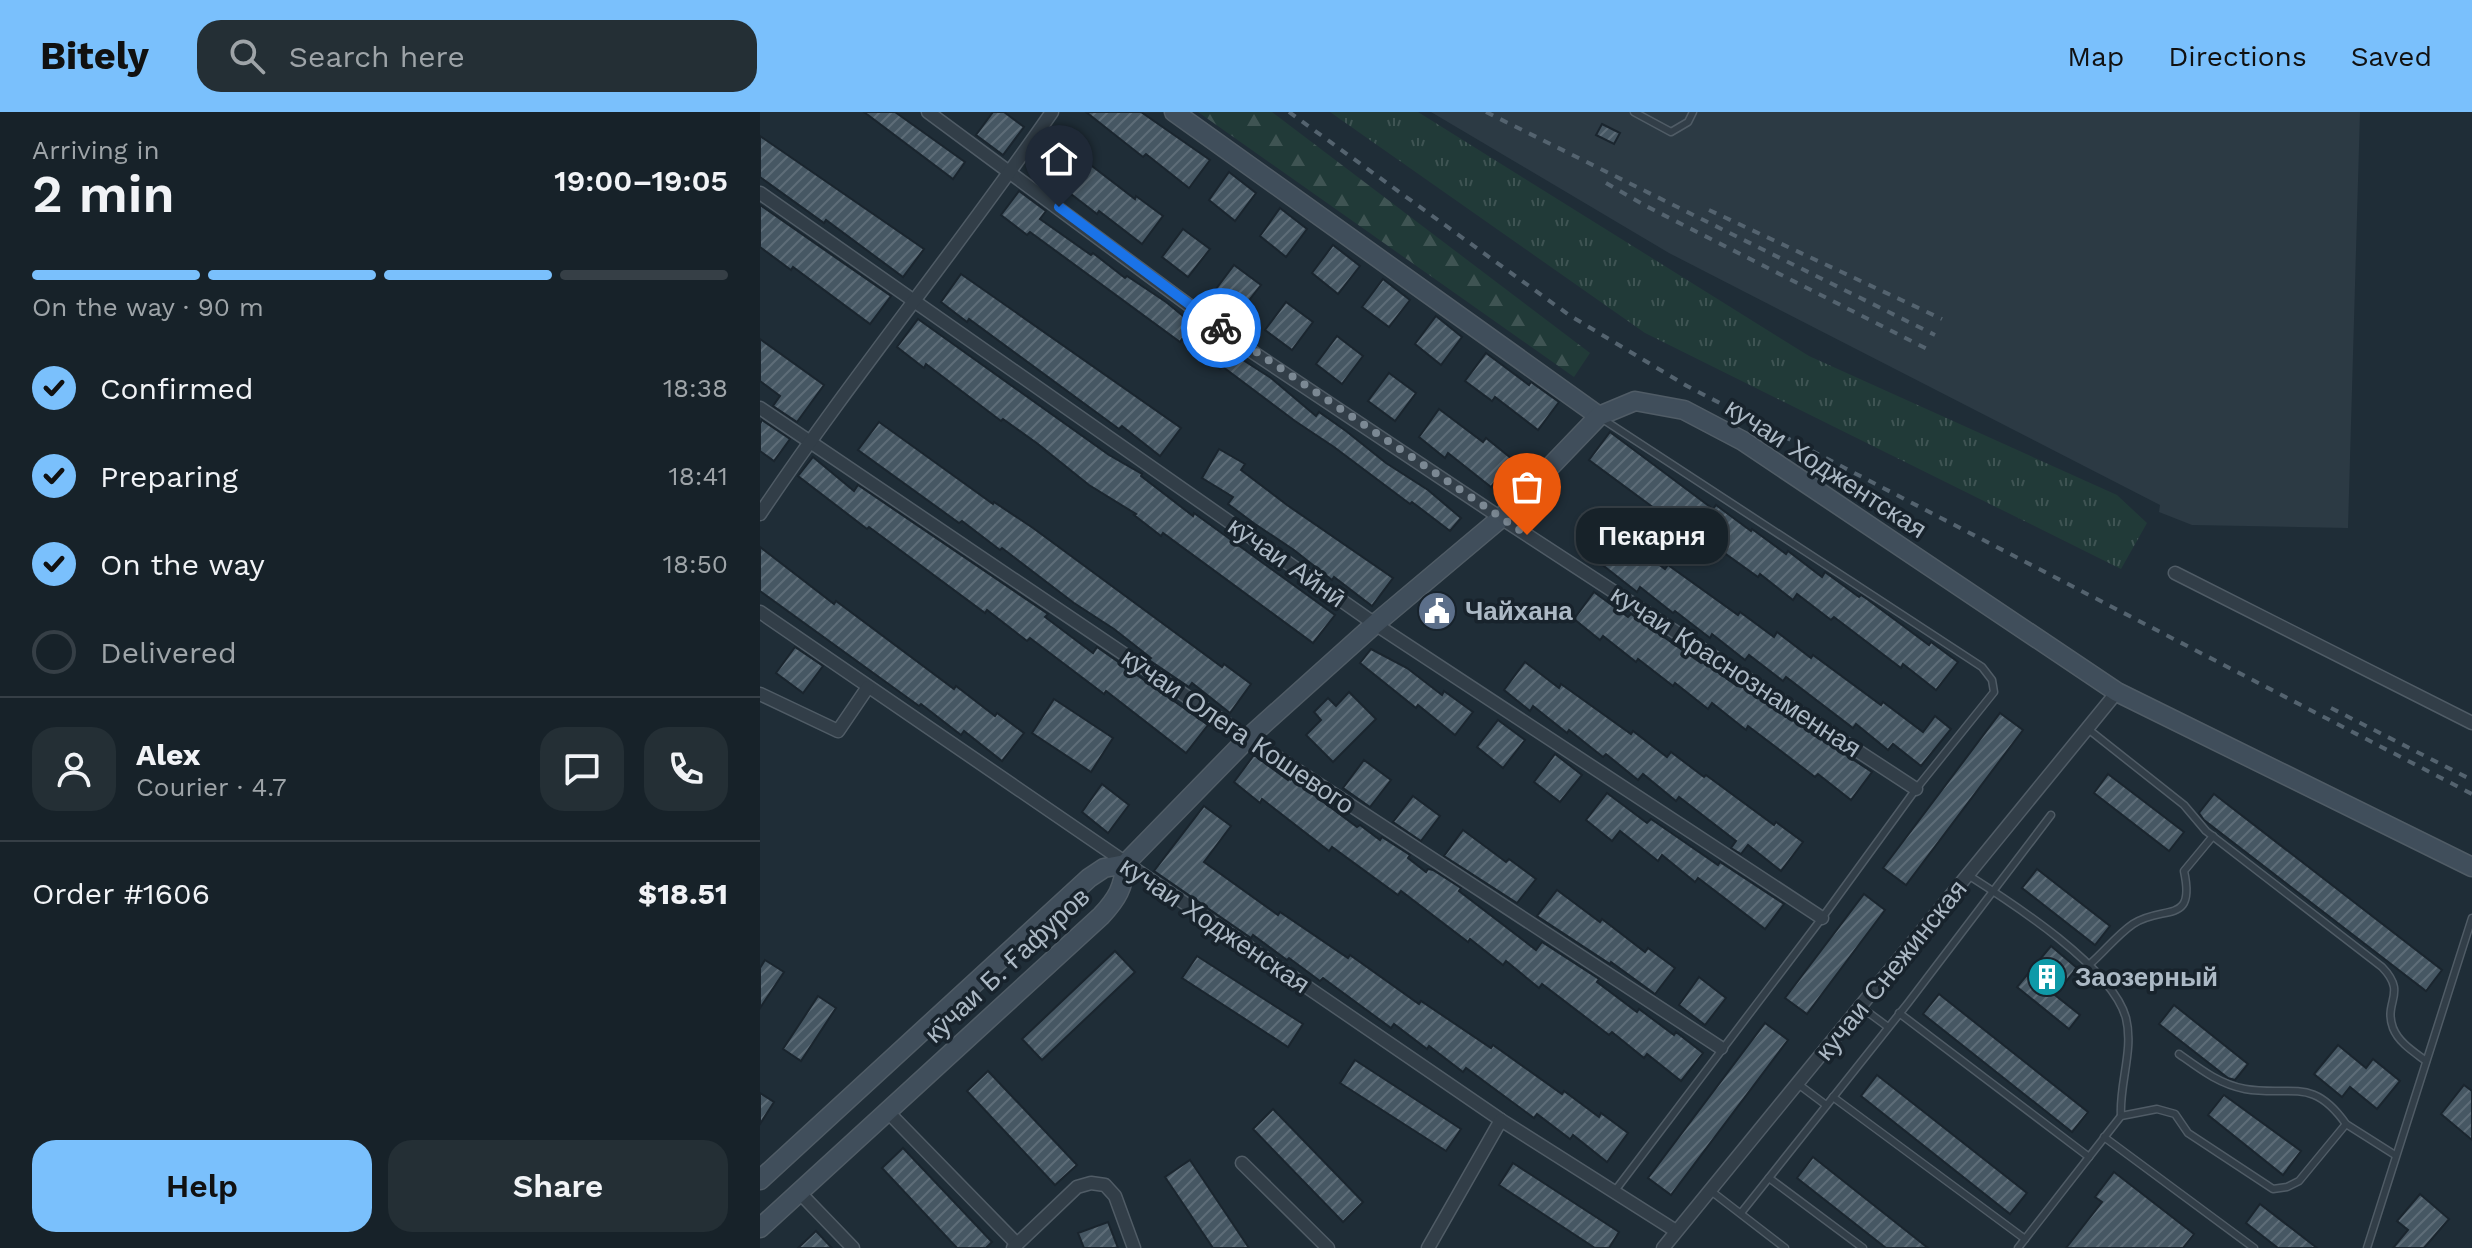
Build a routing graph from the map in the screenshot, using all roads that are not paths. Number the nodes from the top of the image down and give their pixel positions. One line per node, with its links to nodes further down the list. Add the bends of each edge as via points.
1 (928, 112): 6 (street, кучаи Краснознаменная)
2 (1052, 112): 6 (street)
3 (1174, 112): 10 (main road)
4 (1634, 112): 5 (lane, via 1671,132 1688,122)
5 (1693, 112)
6 (1011, 171): 8 (street); 13 (street, кучаи Краснознаменная, via 1248,349)
7 (760, 193): 8 (street, кӯчаи Айнӣ)
8 (915, 300): 11 (street); 16 (street, кӯчаи Айнӣ)
9 (760, 408): 11 (street, кӯчаи Олега Кошевого)
10 (1599, 416): 13 (main road); 18 (main road, кучаи Ходжентская, via 1635,401 1684,410 1743,441); 23 (lane, via 1982,667 1994,692)
11 (808, 442): 12 (street); 22 (street, кӯчаи Олега Кошевого)
12 (760, 514)
13 (1501, 518): 16 (main road); 23 (street, кучаи Краснознаменная)
14 (2175, 573): 20 (street)
15 (760, 612): 17 (street, кучаи Ходженская)
16 (1375, 624): 22 (main road); 30 (street, кӯчаи Айнӣ)
17 (868, 687): 19 (street, via 838,731); 26 (street, кучаи Ходженская)
18 (2117, 692): 21 (street, кучаи Снежинская); 27 (main road, кучаи Ходжентская)
19 (760, 694)
20 (2472, 723)
21 (2087, 728): 25 (lane, via 2184,805); 28 (street, кучаи Снежинская)
22 (1248, 738): 26 (main road); 36 (street, кӯчаи Олега Кошевого)
23 (1916, 789): 30 (lane)
24 (2051, 815): 29 (lane)
25 (2213, 836): 32 (lane, via 2184,871 2185,903 2176,912 2134,923); 38 (lane, via 2382,967 2396,988 2392,1027)
26 (1125, 864): 42 (main road, кӯчаи Б. Ғафуров, via 1125,883 1101,916); 44 (street, кучаи Ходженская); 51 (main road, кӯчаи Б. Ғафуров, via 1089,878)
27 (2472, 867)
28 (1968, 875): 29 (lane); 33 (street, кучаи Снежинская)
29 (1994, 891): 32 (lane); 34 (lane)
30 (1822, 918): 36 (lane)
31 (2472, 918): 38 (lane)
32 (2090, 964): 43 (lane, via 2126,1019)
33 (1861, 1007): 35 (lane); 39 (street, кучаи Снежинская)
34 (1899, 1013): 35 (lane); 48 (lane)
35 (1888, 1027): 40 (lane)
36 (1721, 1048): 54 (lane)
37 (2179, 1054): 45 (lane, via 2218,1081 2246,1089 2318,1095)
38 (2426, 1061): 47 (lane)
39 (1798, 1084): 41 (lane); 52 (street, кучаи Снежинская)
40 (1833, 1097): 41 (lane); 58 (lane)
41 (1826, 1105): 50 (lane)
42 (887, 1111): 53 (main road, кӯчаи Б. Ғафуров); 59 (street)
43 (2121, 1116): 45 (lane, via 2157,1109 2175,1114 2188,1133 2273,1189 2299,1181); 46 (lane)
44 (1501, 1120): 54 (street, кучаи Ходженская); 63 (street)
45 (2346, 1124): 47 (lane)
46 (2104, 1137): 48 (lane); 68 (lane)
47 (2395, 1155): 69 (lane)
48 (2089, 1157): 58 (lane)
49 (1242, 1163): 62 (street)
50 (1769, 1178): 55 (lane); 66 (lane)
51 (760, 1180)
52 (1711, 1191): 55 (lane); 57 (street, кучаи Снежинская)
53 (799, 1192): 56 (main road, кӯчаи Б. Ғафуров); 60 (street)
54 (1614, 1192): 57 (street, кучаи Ходженская)
55 (1741, 1213): 65 (lane)
56 (760, 1228)
57 (1676, 1231): 64 (street, кучаи Снежинская)
58 (2025, 1239): 67 (lane)
59 (1015, 1246): 61 (street, via 1077,1187 1091,1183 1105,1185 1115,1196)
60 (853, 1248)
61 (1134, 1248)
62 (1328, 1248)
63 (1428, 1248)
64 (1663, 1248)
65 (1785, 1248)
66 (1863, 1248)
67 (2018, 1248)
68 (2254, 1248)
69 (2367, 1248)

